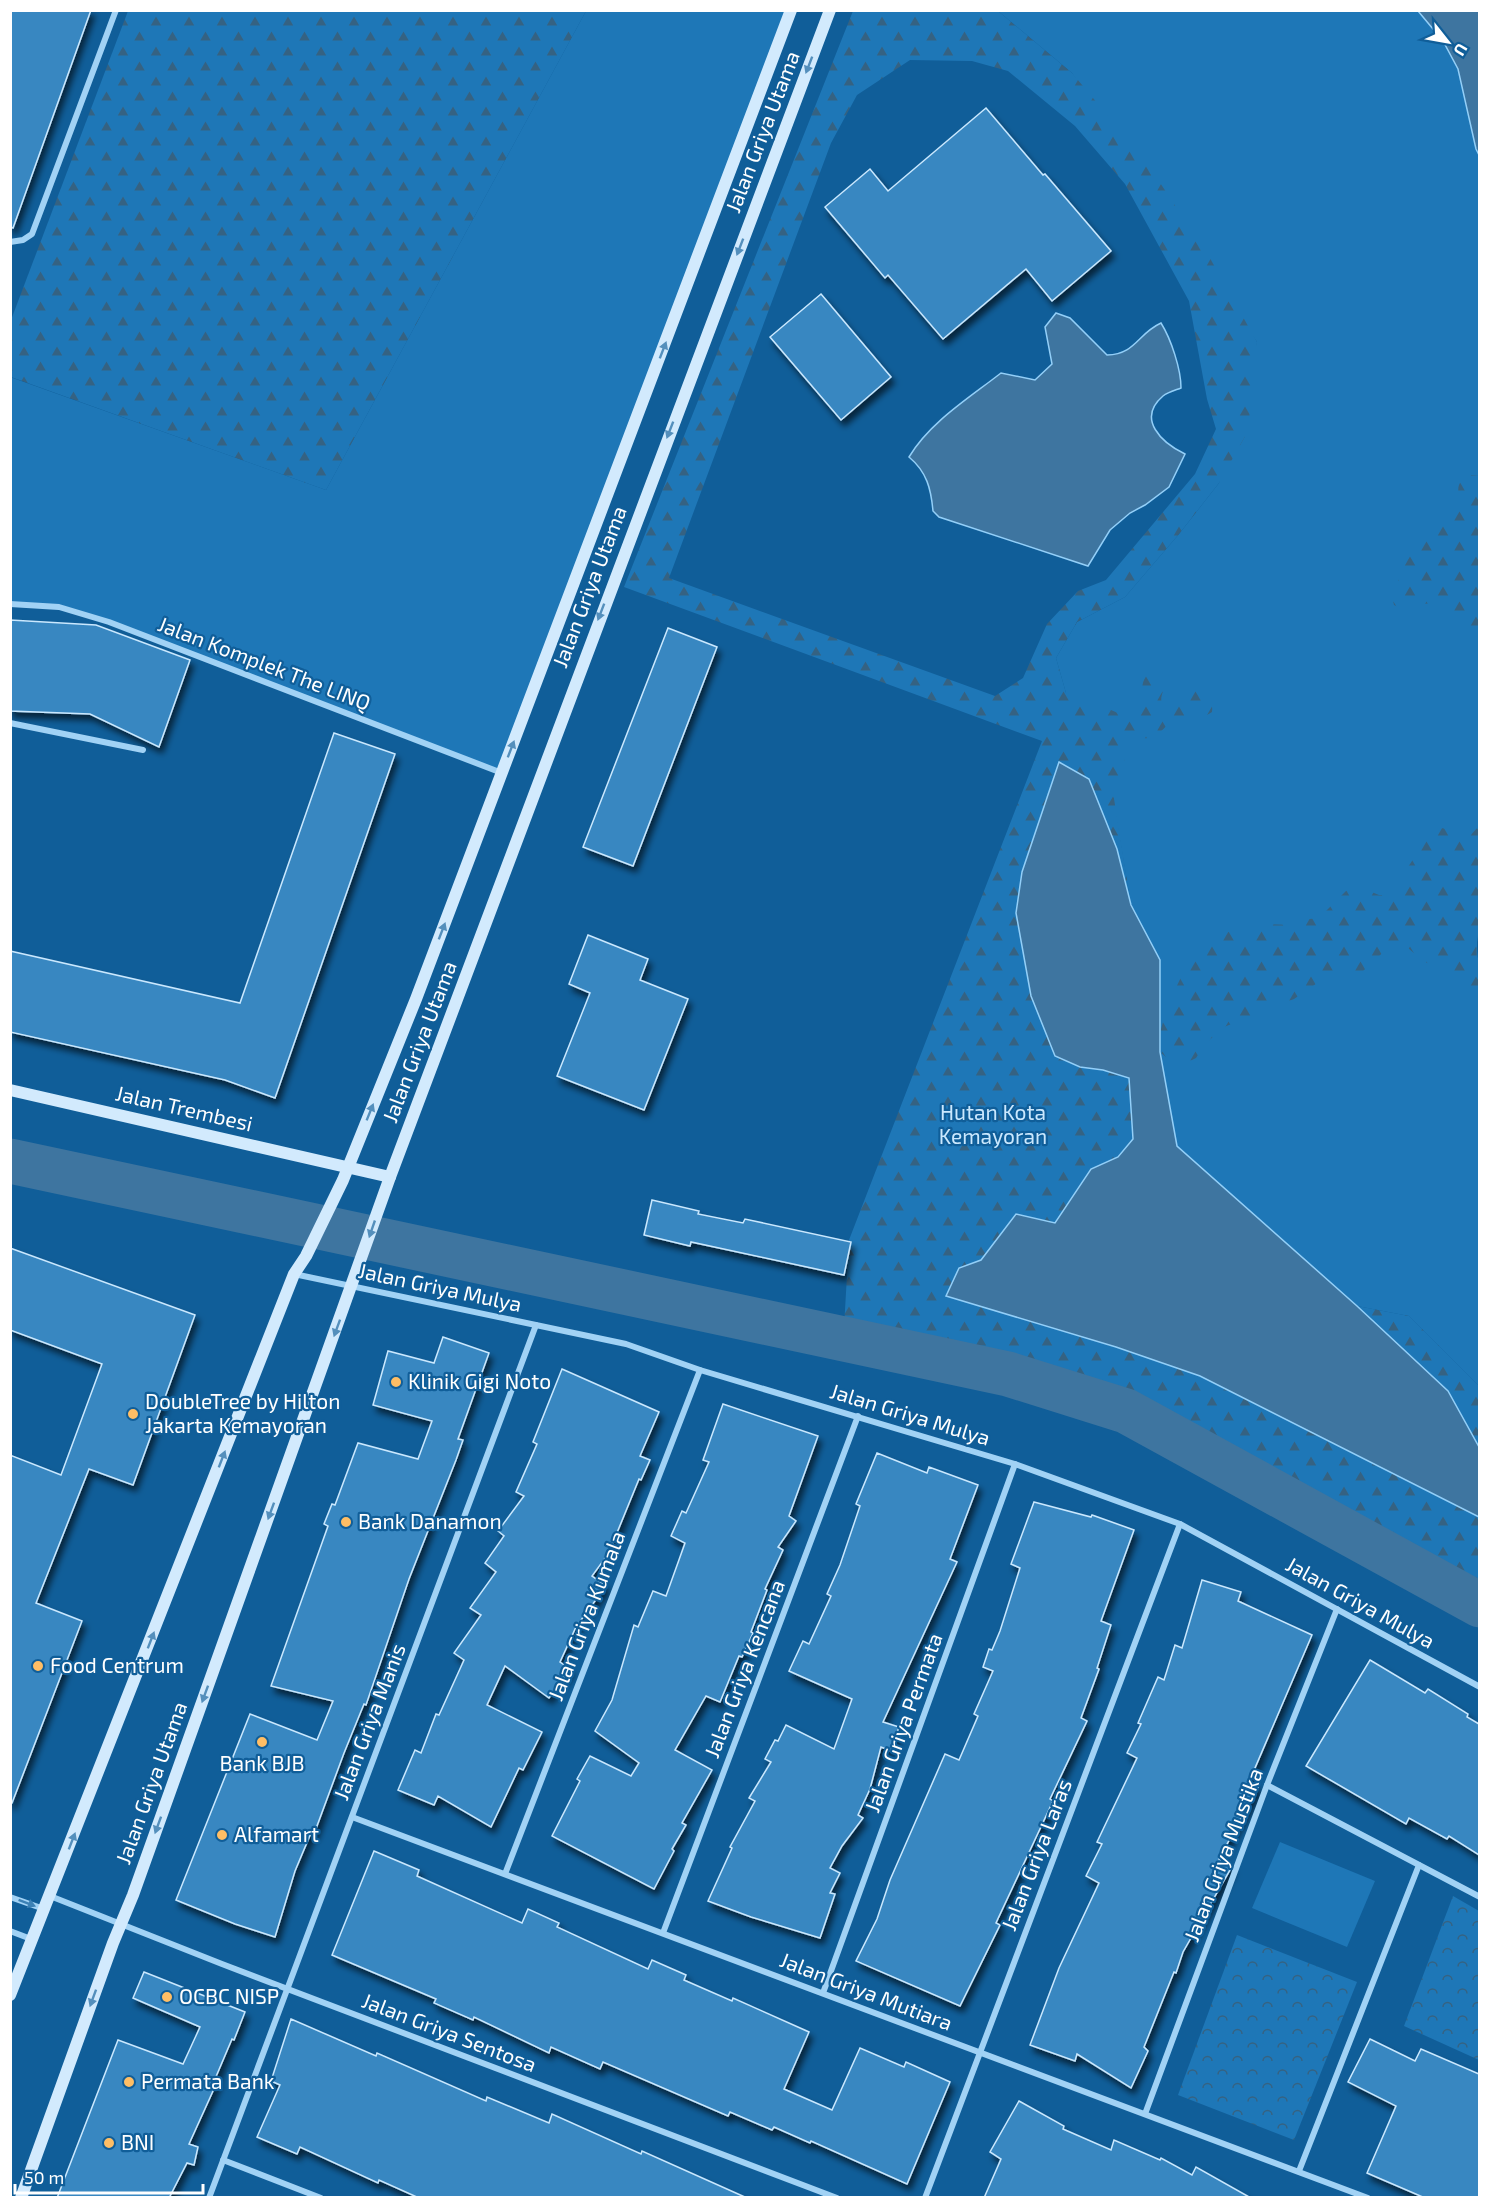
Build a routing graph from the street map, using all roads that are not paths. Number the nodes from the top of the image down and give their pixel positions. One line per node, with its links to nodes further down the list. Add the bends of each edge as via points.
1 (116, 10): 4 (street, via 33,234)
2 (791, 10): 8 (main road, Jalan Griya Utama, one-way to 2)
3 (830, 10): 11 (main road, Jalan Griya Utama, one-way to 11)
4 (10, 242)
5 (10, 604): 8 (street, Jalan Komplek The LINQ, via 58,607 109,622)
6 (10, 723): 7 (street)
7 (143, 750)
8 (502, 773): 10 (main road, Jalan Griya Utama, one-way to 8)
9 (10, 1090): 10 (main road, Jalan Trembesi)
10 (348, 1167): 11 (main road); 12 (main road, Jalan Griya Utama)
11 (388, 1182): 13 (main road, Jalan Griya Utama, one-way to 13)
12 (294, 1274): 13 (street, Jalan Griya Mulya); 25 (main road, Jalan Griya Utama, one-way to 12)
13 (352, 1287): 14 (street, Jalan Griya Mulya); 29 (main road, Jalan Griya Utama, one-way to 29)
14 (536, 1325): 15 (street, Jalan Griya Mulya, via 627,1344); 22 (street, Jalan Griya Manis)
15 (700, 1370): 16 (street, Jalan Griya Mulya); 24 (street, Jalan Griya Kumala)
16 (858, 1416): 17 (street, Jalan Griya Mulya); 31 (street, Jalan Griya Kencana)
17 (1015, 1464): 18 (street, Jalan Griya Mulya); 34 (street, Jalan Griya Permata)
18 (1180, 1524): 19 (street, Jalan Griya Mulya); 36 (street, Jalan Griya Laras)
19 (1337, 1609): 20 (street, Jalan Griya Mulya); 21 (street, Jalan Griya Mustika)
20 (1479, 1687)
21 (1267, 1785): 23 (street); 37 (street, Jalan Griya Mustika)
22 (352, 1817): 24 (street, Jalan Griya Mutiara); 33 (street, Jalan Griya Manis)
23 (1419, 1865): 27 (street); 39 (street)
24 (505, 1874): 31 (street, Jalan Griya Mutiara)
25 (50, 1896): 28 (main road, Jalan Griya Utama); 29 (street, Jalan Griya Sentosa)
26 (10, 1897): 28 (street, one-way to 28)
27 (1479, 1897)
28 (44, 1910): 32 (main road, Jalan Griya Utama)
29 (123, 1923): 33 (street, Jalan Griya Sentosa); 40 (main road, Jalan Griya Utama, one-way to 40)
30 (10, 1931): 32 (street)
31 (663, 1933): 34 (street, Jalan Griya Mutiara)
32 (32, 1940): 35 (main road, Jalan Griya Utama)
33 (288, 1989): 38 (street, Jalan Griya Manis); 43 (street, Jalan Griya Sentosa)
34 (823, 1993): 36 (street, Jalan Griya Mutiara)
35 (10, 1995)
36 (980, 2052): 37 (street, Jalan Griya Mutiara); 44 (street, Jalan Griya Laras)
37 (1144, 2114): 39 (street, Jalan Griya Mutiara)
38 (223, 2160): 41 (street, Jalan Griya Manis); 42 (street)
39 (1299, 2171): 45 (street, Jalan Griya Mutiara)
40 (21, 2198)
41 (209, 2198)
42 (321, 2198)
43 (837, 2198)
44 (925, 2198)
45 (1368, 2198)

